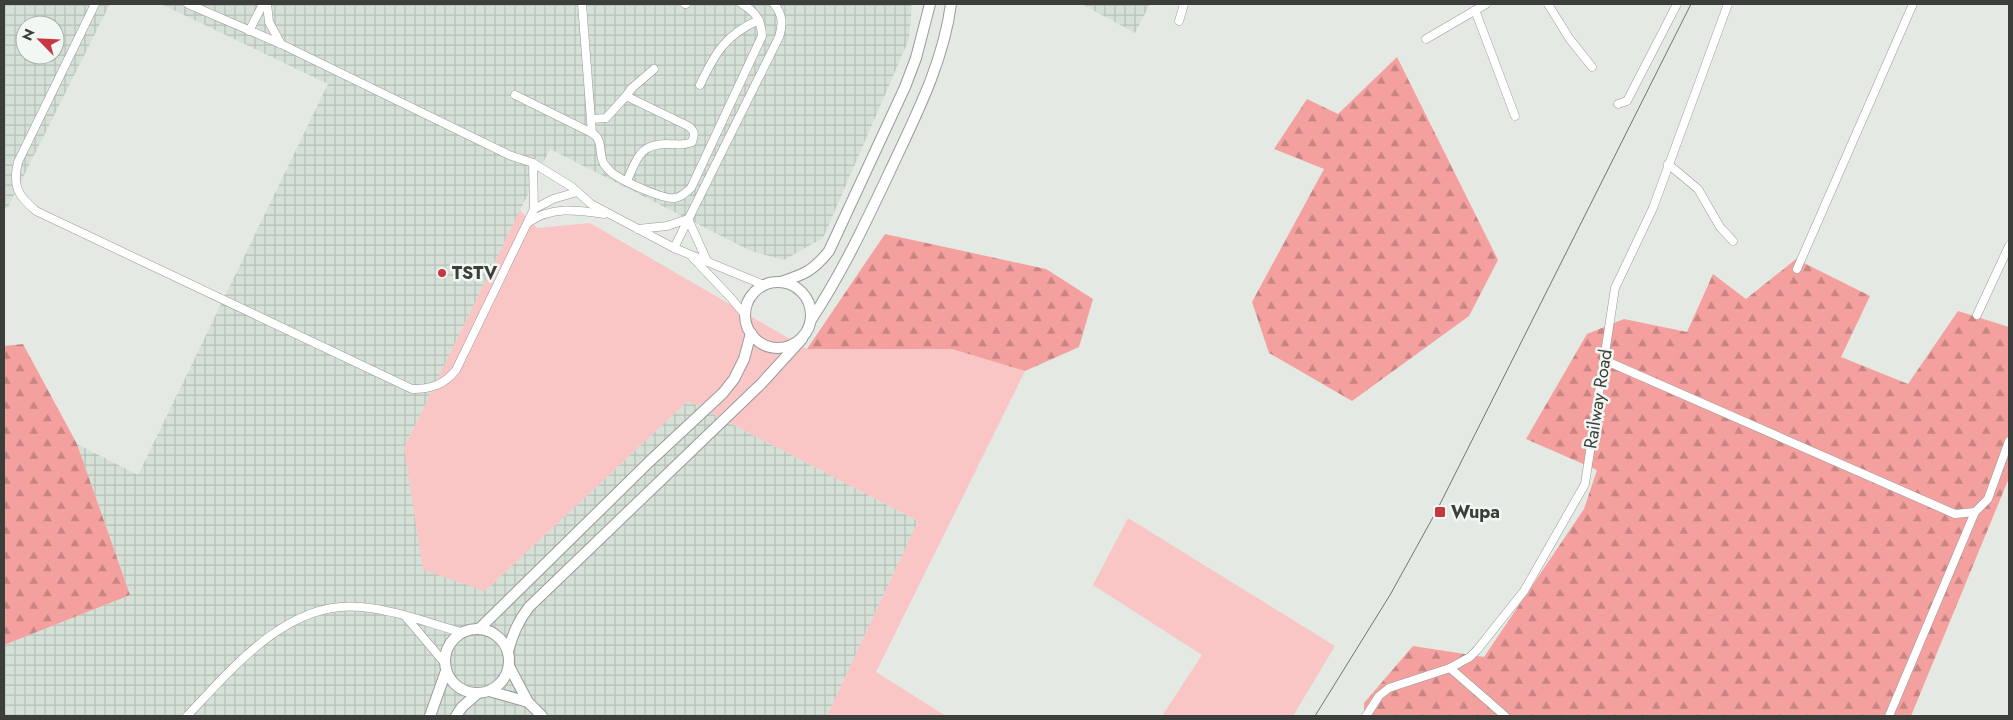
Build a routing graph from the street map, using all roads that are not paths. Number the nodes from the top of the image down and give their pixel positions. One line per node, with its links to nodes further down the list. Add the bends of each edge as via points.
1 (95, 4): 37 (street, via 18,162 16,186 23,200 36,211 412,389 433,388 456,370)
2 (188, 4): 18 (street)
3 (265, 4): 18 (street); 20 (street, via 269,22)
4 (582, 4): 28 (street)
5 (742, 4): 16 (street)
6 (774, 4): 36 (street, via 783,25 779,37)
7 (930, 4): 45 (street, via 905,87 829,251 806,274)
8 (952, 4): 49 (street, via 925,97 871,212)
9 (1184, 4): 17 (street)
10 (1486, 4): 15 (street)
11 (1548, 4): 21 (street)
12 (1677, 4): 26 (street, via 1628,100)
13 (1728, 4): 31 (street, Railway Road)
14 (1912, 4): 44 (street)
15 (1475, 10): 19 (street); 27 (street)
16 (759, 20): 23 (street, via 742,27 724,43); 32 (street, via 762,36 691,188 684,195 665,199)
17 (1180, 20)
18 (249, 31): 20 (street)
19 (1426, 39)
20 (281, 44): 30 (street)
21 (1592, 67)
22 (654, 69): 25 (street)
23 (700, 85)
24 (516, 95): 29 (street)
25 (626, 96): 28 (street, via 606,118); 32 (street, via 688,126 695,135 686,145 654,144 647,147 637,157)
26 (1618, 104)
27 (1515, 116)
28 (592, 119): 29 (street)
29 (592, 133): 32 (street, via 601,146 602,161 614,175)
30 (533, 164): 33 (street); 34 (street)
31 (1668, 164): 39 (street, via 1698,189 1720,227); 52 (street, Railway Road, via 1653,208 1615,288)
32 (627, 181)
33 (577, 192): 34 (street); 35 (street)
34 (534, 209): 37 (street)
35 (610, 215): 37 (street, via 561,210 537,216); 38 (street)
36 (688, 219): 38 (street, via 667,226); 41 (street); 43 (street)
37 (527, 224)
38 (638, 229): 41 (street)
39 (1733, 241)
40 (2009, 246): 47 (street)
41 (674, 248): 42 (street)
42 (692, 257): 43 (street); 48 (street)
43 (707, 262): 46 (street)
44 (1797, 269)
45 (782, 282): 46 (street); 49 (street, via 792,285 804,295 811,309)
46 (764, 285): 48 (street, via 754,292)
47 (1977, 315)
48 (745, 316): 50 (street)
49 (811, 320): 51 (street)
50 (751, 333): 51 (street, via 761,344 775,348 789,346); 56 (street, via 744,359 723,393)
51 (802, 339): 58 (street, via 762,383 529,607 513,634)
52 (1604, 360): 54 (street, via 1955,514); 61 (street, Railway Road, via 1585,484 1524,591 1478,650)
53 (2009, 441): 54 (street, via 1988,499)
54 (1975, 512): 71 (street)
55 (405, 616): 57 (street); 60 (street); 65 (street, via 359,606 336,606 281,627 234,666)
56 (480, 628): 57 (street); 58 (street, via 498,635)
57 (461, 632): 60 (street, via 448,645)
58 (508, 652): 59 (street)
59 (509, 666): 62 (street, via 499,685); 64 (street)
60 (445, 667): 63 (street, via 450,680 458,688); 66 (street)
61 (1450, 668): 69 (street, Railway Road, via 1389,688 1379,696); 70 (street)
62 (489, 691): 63 (street); 64 (street)
63 (478, 694): 67 (street)
64 (528, 702): 68 (street)
65 (187, 716)
66 (430, 716)
67 (456, 716)
68 (542, 716)
69 (1366, 716)
70 (1506, 716)
71 (1889, 716)

